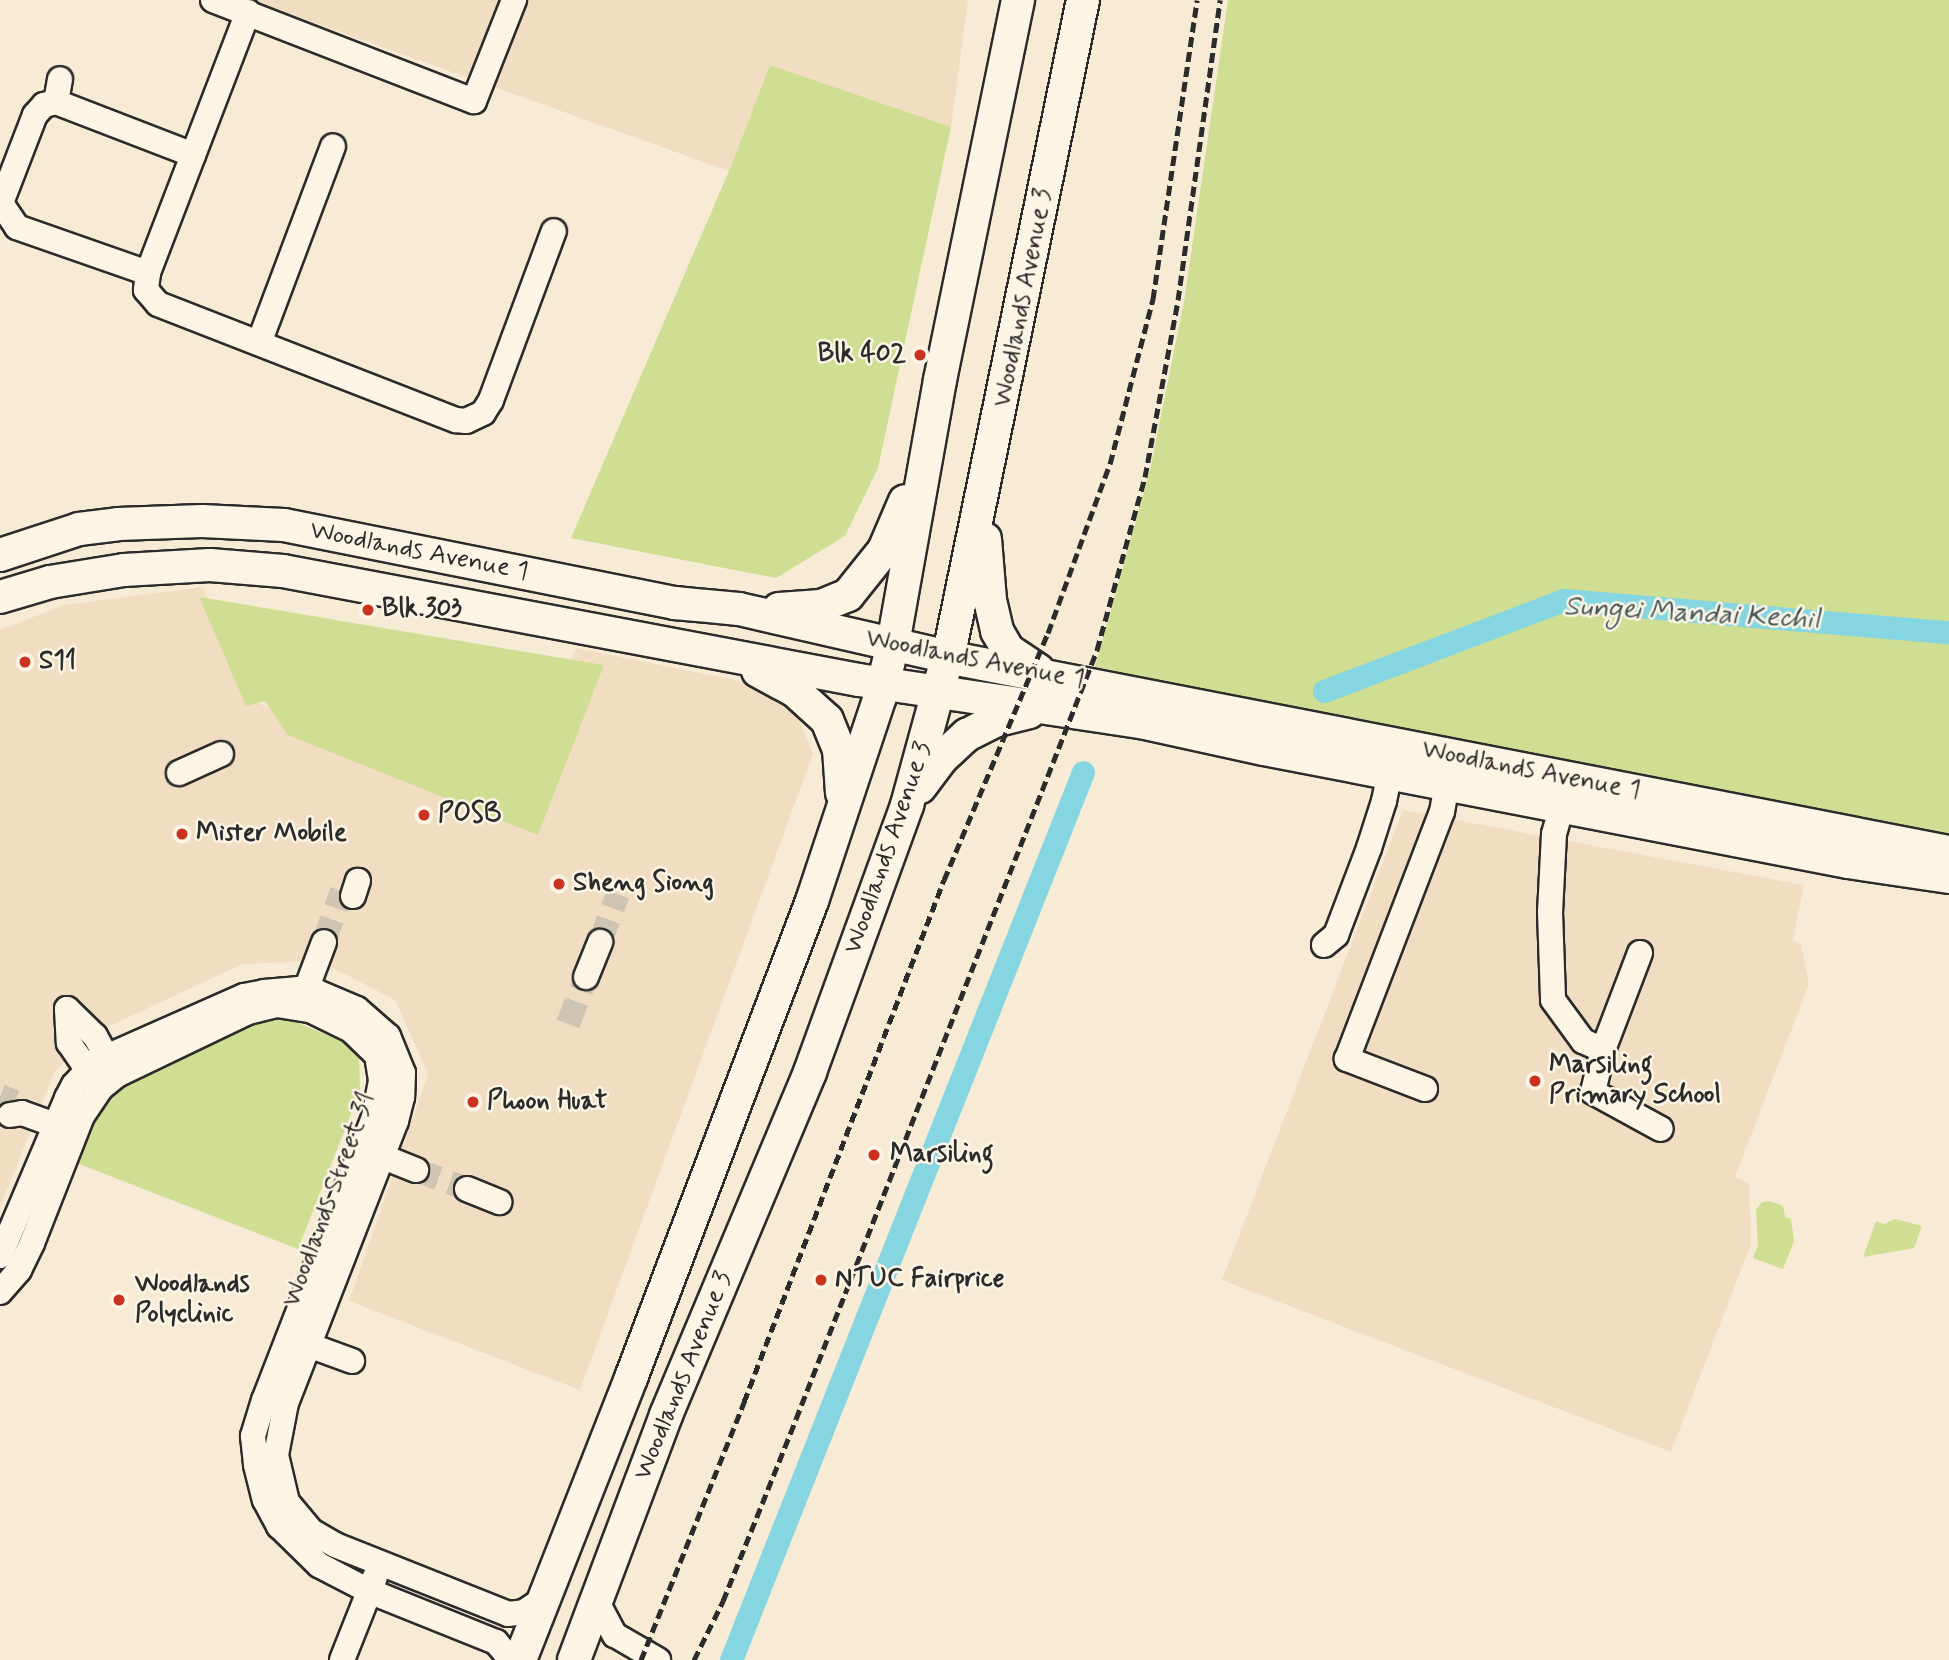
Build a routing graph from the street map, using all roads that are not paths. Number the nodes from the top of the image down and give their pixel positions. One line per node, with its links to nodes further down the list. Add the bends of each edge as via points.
1 (213, 0): 5 (street)
2 (514, 0): 5 (street, via 474,101)
3 (1018, 0): 11 (main road, Woodlands Avenue 3)
4 (1083, 0): 12 (main road, Woodlands Avenue 3)
5 (248, 12): 7 (street)
6 (333, 146): 10 (street)
7 (193, 155): 9 (street); 9 (street, via 58,90 35,114 1,203 17,227)
8 (554, 231): 10 (street, via 491,400 475,419 456,420)
9 (148, 273): 10 (street, via 146,290 158,304)
10 (259, 343)
11 (933, 417): 15 (main road, via 893,531 859,585 838,601 821,606); 16 (main road, Woodlands Avenue 3)
12 (990, 461): 18 (main road, Woodlands Avenue 3); 19 (main road, via 985,547 997,631 1017,659)
13 (0, 555): 15 (main road, Woodlands Avenue 1, via 79,529 155,522 243,522 284,525 675,603)
14 (1, 596): 17 (main road, Woodlands Avenue 1, via 50,582 124,570 210,565 262,569)
15 (739, 609): 16 (main road, Woodlands Avenue 1)
16 (893, 644): 18 (main road, Woodlands Avenue 1); 20 (main road, Woodlands Avenue 3)
17 (723, 656): 20 (main road, Woodlands Avenue 1); 29 (main road, via 795,691 827,720 839,749)
18 (948, 657): 19 (main road, Woodlands Avenue 1); 21 (main road, Woodlands Avenue 3)
19 (1046, 674): 24 (main road, Woodlands Avenue 1)
20 (883, 684): 21 (main road, Woodlands Avenue 1); 29 (main road, Woodlands Avenue 3)
21 (940, 692): 22 (main road, Woodlands Avenue 1); 27 (main road, Woodlands Avenue 3)
22 (1047, 708): 24 (main road, Woodlands Avenue 1); 27 (main road, via 994,721 967,735 943,757)
23 (221, 754): 25 (street)
24 (1393, 759): 26 (main road, Woodlands Avenue 1); 30 (main road, Woodlands Avenue 1); 34 (street, via 1369,848 1336,935)
25 (179, 773)
26 (1447, 784): 28 (main road, Woodlands Avenue 1); 39 (street, via 1437,825 1347,1059)
27 (907, 806): 54 (main road, Woodlands Avenue 3, via 810,1072 666,1415)
28 (1562, 806): 31 (main road, Woodlands Avenue 1); 38 (street, via 1554,834 1553,1000 1583,1041)
29 (842, 809): 53 (main road, Woodlands Avenue 3, via 803,925)
30 (1949, 852)
31 (1949, 877)
32 (600, 942): 36 (street)
33 (329, 944): 37 (street)
34 (1324, 945)
35 (1640, 953): 38 (street)
36 (586, 977)
37 (308, 999): 41 (street, Woodlands Street 31, via 283,989 244,996 70,1092); 43 (street, Woodlands Street 31, via 338,998 373,1021 398,1056 403,1073 401,1097)
38 (1603, 1050): 42 (street, via 1593,1092)
39 (1424, 1089)
40 (16, 1110): 41 (street)
41 (66, 1129): 47 (street, Woodlands Street 31); 48 (street, Woodlands Street 31, via 32,1243 19,1270)
42 (1661, 1129)
43 (372, 1152): 44 (street); 49 (street, Woodlands Street 31)
44 (416, 1170)
45 (467, 1189): 46 (street)
46 (499, 1202)
47 (0, 1255)
48 (0, 1293)
49 (297, 1341): 50 (street); 51 (street, Woodlands Street 31, via 277,1436 276,1455 287,1502 312,1531); 52 (street, Woodlands Street 31, via 253,1436 265,1500 279,1526 319,1565)
50 (352, 1361)
51 (380, 1563): 52 (street); 53 (street, Woodlands Street 31, via 509,1614 524,1612)
52 (369, 1591): 55 (street); 56 (street, Woodlands Street 31, via 496,1642)
53 (544, 1599): 57 (main road, Woodlands Avenue 3)
54 (596, 1600): 58 (main road, Woodlands Avenue 3); 59 (street, via 615,1635)
55 (342, 1660)
56 (511, 1660)
57 (520, 1660)
58 (574, 1660)
59 (658, 1660)

